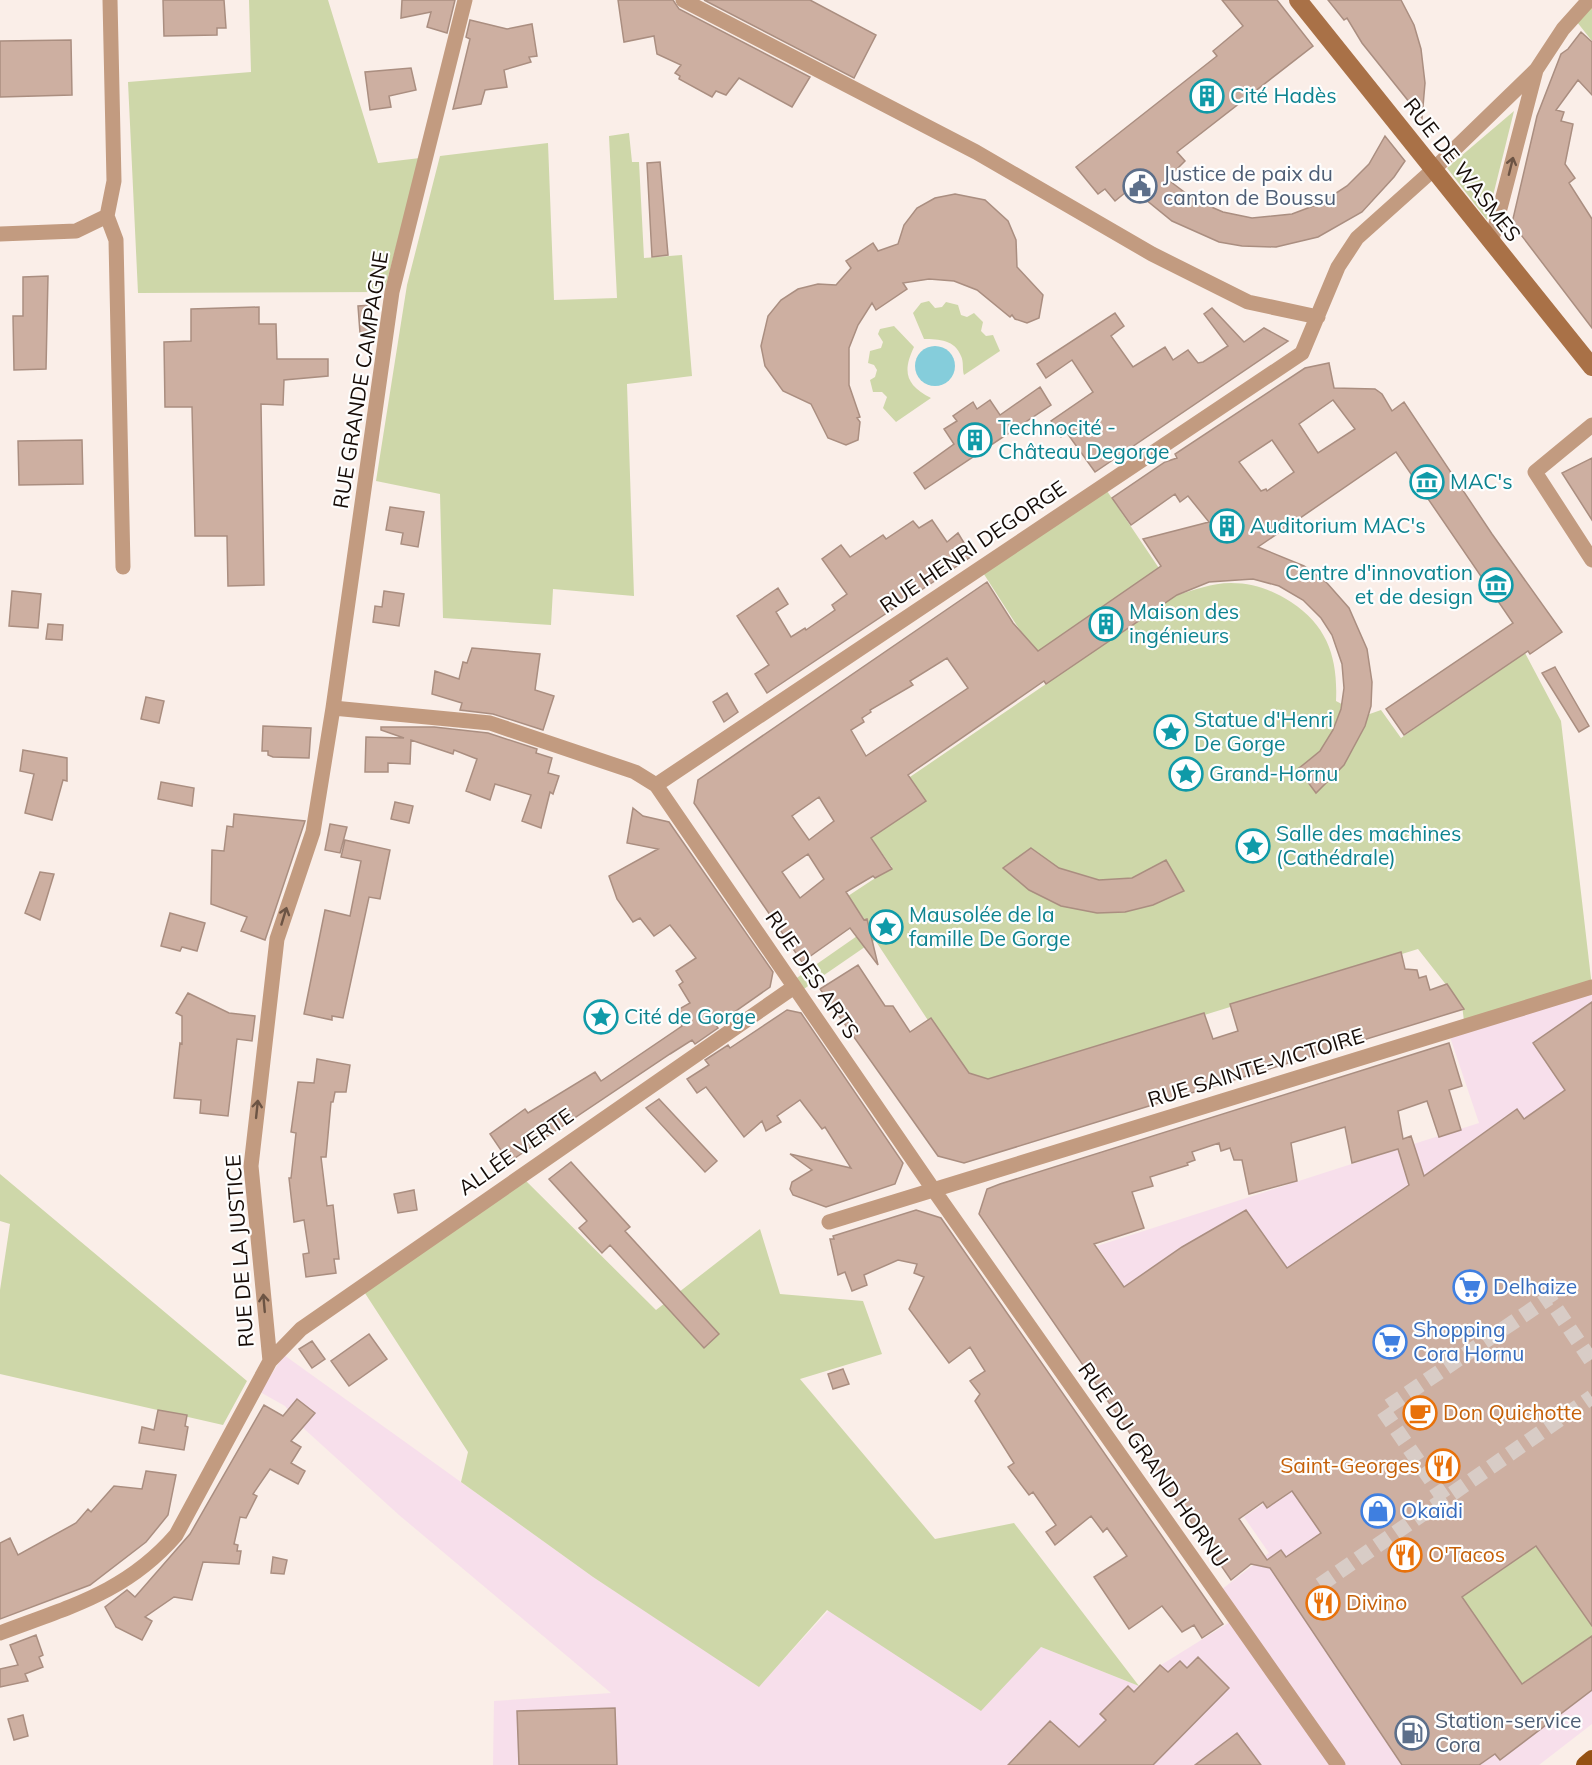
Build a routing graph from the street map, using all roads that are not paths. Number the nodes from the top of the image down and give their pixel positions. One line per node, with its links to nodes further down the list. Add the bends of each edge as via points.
1 (110, 0): 8 (street, via 114,181)
2 (465, 0): 16 (street, RUE GRANDE CAMPAGNE, via 392,292)
3 (683, 0): 11 (street, via 976,152 1152,254 1248,302)
4 (1298, 0): 7 (street, RUE DE WASMES)
5 (1589, 0): 6 (street, via 1563,29)
6 (1536, 70): 7 (street, RUE HENRI DEGORGE); 10 (street, one-way to 6)
7 (1434, 169): 10 (street, RUE DE WASMES); 11 (street, RUE HENRI DEGORGE, via 1357,238 1338,267)
8 (107, 216): 9 (street, via 76,231); 15 (street, via 116,240)
9 (0, 234)
10 (1491, 243): 12 (street, RUE DE WASMES)
11 (1318, 317): 17 (street, RUE HENRI DEGORGE, via 1302,353)
12 (1592, 368)
13 (1592, 424): 14 (street, via 1535,472)
14 (1592, 560)
15 (123, 567)
16 (333, 708): 17 (street, via 490,723 635,772); 22 (street, RUE DE LA JUSTICE, one-way to 16, via 251,1166 277,939 313,832)
17 (656, 784): 18 (street, RUE DES ARTS)
18 (794, 987): 20 (street, RUE DES ARTS); 22 (street, ALLÉE VERTE, via 301,1329)
19 (1592, 987): 20 (street, RUE SAINTE-VICTOIRE)
20 (933, 1189): 21 (street, RUE SAINTE-VICTOIRE); 25 (street, RUE DU GRAND HORNU)
21 (829, 1222)
22 (270, 1361): 23 (street, RUE DE LA JUSTICE, via 176,1535 160,1553 117,1586)
23 (0, 1633)
24 (1592, 1759): 26 (main road)
25 (1338, 1765)
26 (1585, 1765)

